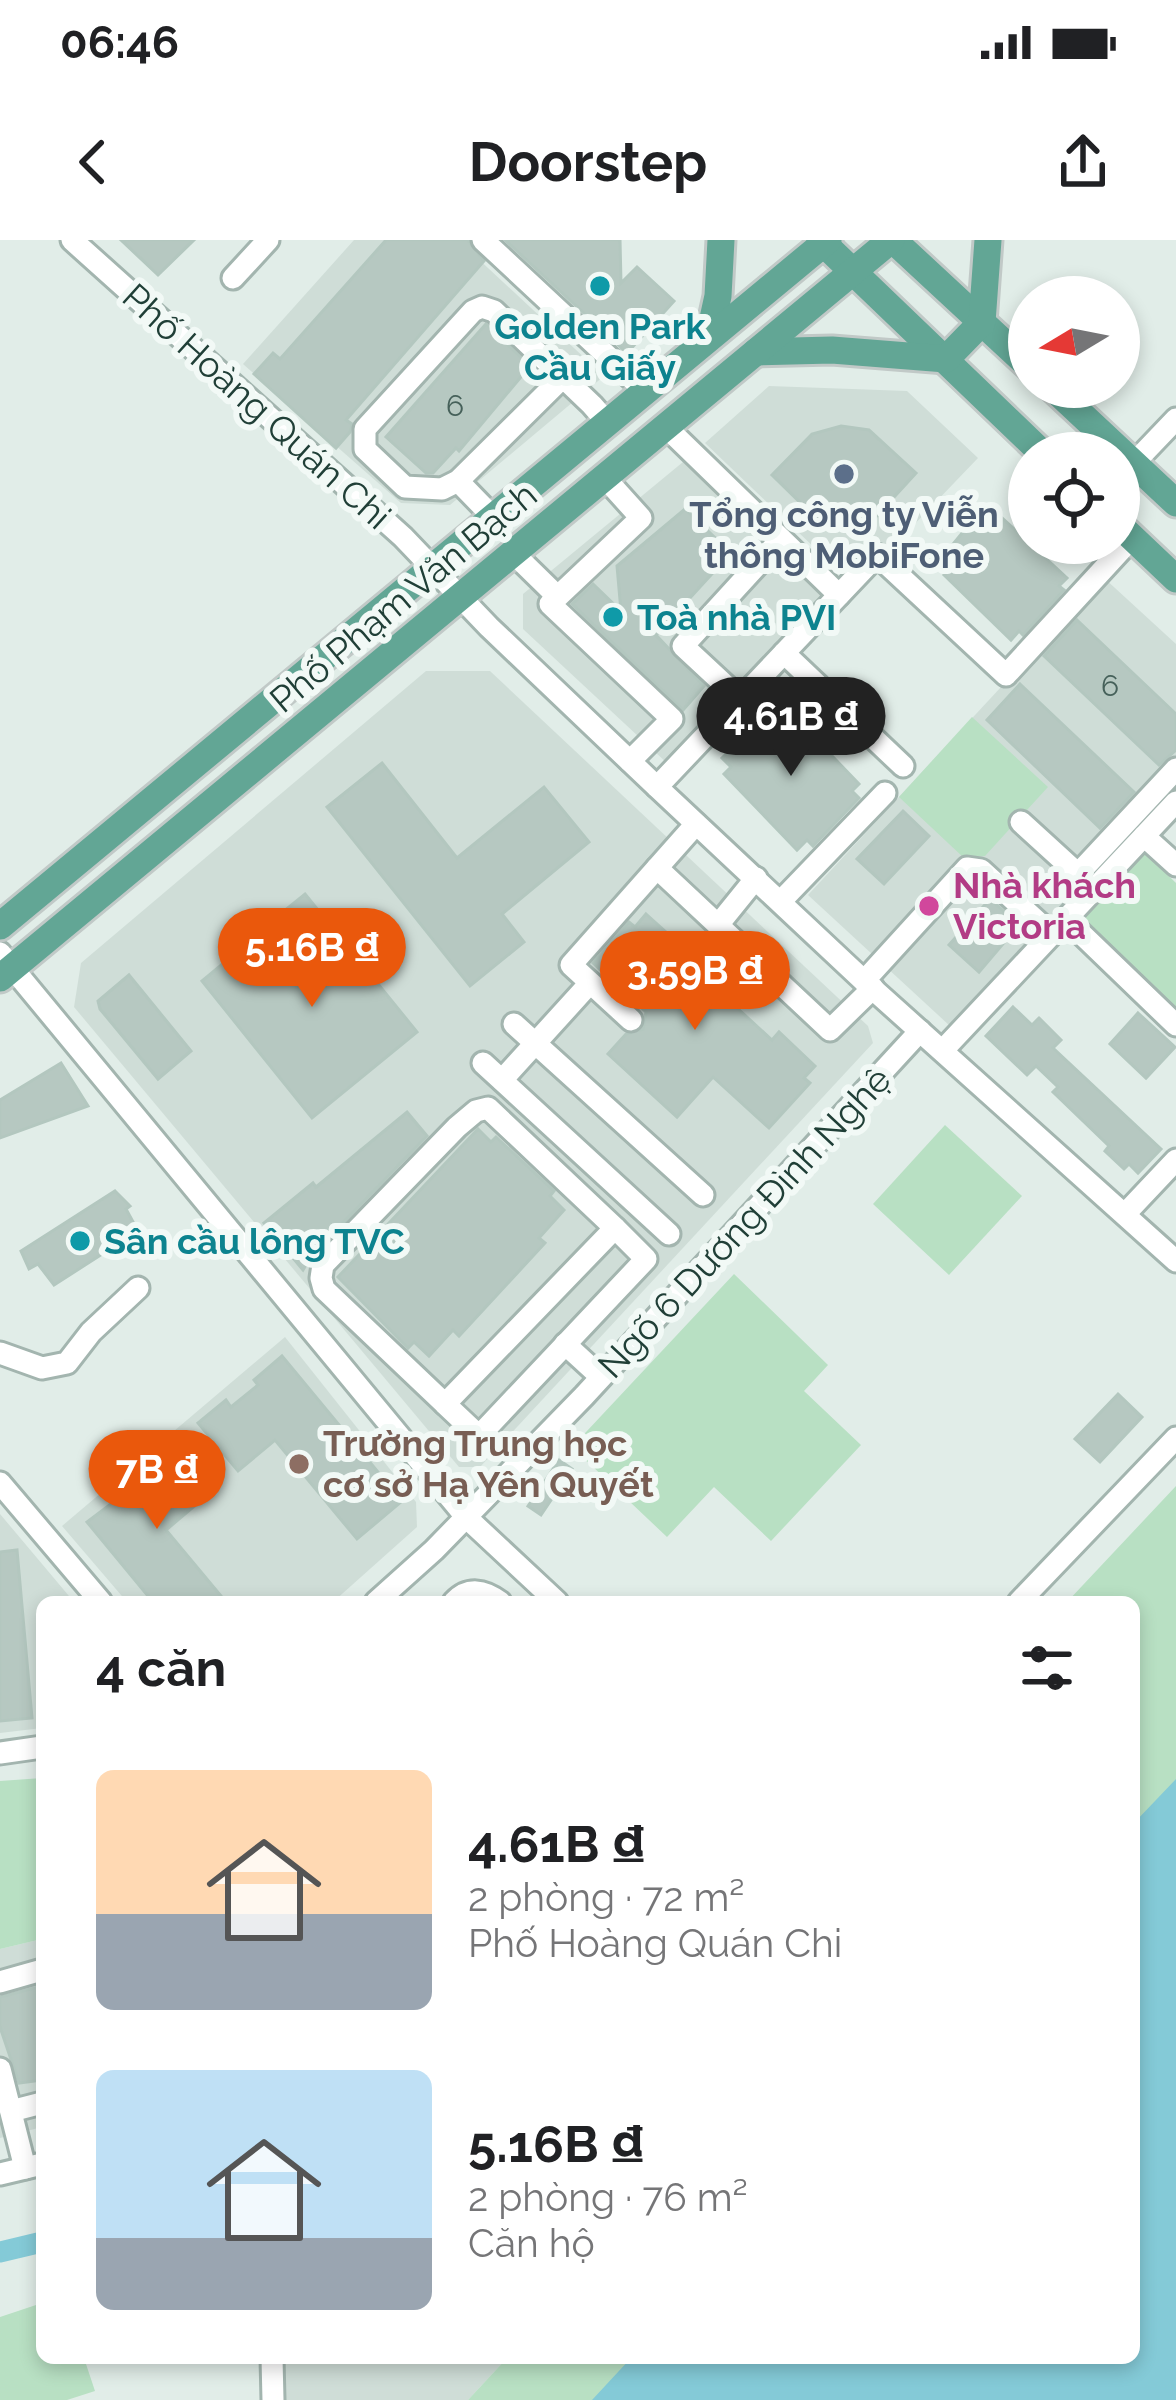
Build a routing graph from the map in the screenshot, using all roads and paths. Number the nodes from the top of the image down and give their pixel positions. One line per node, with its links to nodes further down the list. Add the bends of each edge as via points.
1 (268, 240): 9 (street)
2 (483, 240): 16 (street)
3 (721, 240): 11 (main road)
4 (892, 240): 8 (main road, Phố Phạm Văn Bạch); 10 (main road)
5 (988, 240): 10 (main road)
6 (824, 241): 8 (main road); 11 (main road, Phố Phạm Văn Bạch)
7 (87, 245): 33 (street, Phố Hoàng Quán Chi)
8 (852, 271): 13 (main road, Phố Phạm Văn Bạch); 14 (main road)
9 (233, 278)
10 (982, 322): 12 (main road); 14 (main road)
11 (713, 334): 13 (main road); 16 (main road, Phố Phạm Văn Bạch)
12 (1008, 346)
13 (749, 357): 14 (main road, via 832,350); 20 (main road, Phố Phạm Văn Bạch)
14 (946, 359): 21 (main road)
15 (562, 377): 19 (street); 26 (street); 26 (street, via 494,311 473,311 363,440 405,488)
16 (644, 390): 19 (main road, Phố Phạm Văn Bạch)
17 (1074, 408): 22 (main road)
18 (1176, 419): 23 (street)
19 (606, 421): 28 (main road, Phố Phạm Văn Bạch)
20 (668, 428): 25 (main road, Phố Phạm Văn Bạch); 29 (street)
21 (1021, 432)
22 (1100, 432)
23 (1140, 458)
24 (1140, 469): 27 (main road)
25 (605, 478): 31 (main road, Phố Phạm Văn Bạch); 36 (street, via 641,518)
26 (458, 481): 28 (street)
27 (1176, 502)
28 (491, 515): 33 (main road, Phố Phạm Văn Bạch)
29 (781, 538): 35 (street); 39 (street, via 683,646)
30 (1140, 544): 34 (main road)
31 (513, 553): 36 (street); 37 (main road, Phố Phạm Văn Bạch)
32 (1098, 564): 35 (street, via 1006,675 877,555)
33 (433, 567): 37 (street, Phố Hoàng Quán Chi); 54 (main road, Phố Phạm Văn Bạch)
34 (1176, 579)
35 (839, 595): 38 (street)
36 (557, 596): 40 (street, via 550,604 672,719)
37 (460, 598): 40 (street, Phố Hoàng Quán Chi); 56 (main road, Phố Phạm Văn Bạch)
38 (784, 653): 39 (street); 41 (street)
39 (740, 699): 43 (street)
40 (630, 761): 43 (street, Phố Hoàng Quán Chi)
41 (903, 766)
42 (1176, 769): 46 (street, via 1078,874)
43 (657, 787): 47 (street, Phố Hoàng Quán Chi)
44 (885, 793): 52 (street)
45 (1176, 802): 48 (street)
46 (1021, 822)
47 (697, 824): 50 (street); 51 (street, Phố Hoàng Quán Chi)
48 (1144, 836): 49 (street); 55 (street)
49 (1176, 865)
50 (657, 868): 53 (street); 57 (street, via 571,965)
51 (756, 878): 52 (street, Phố Hoàng Quán Chi); 53 (street)
52 (782, 902): 58 (street, Phố Hoàng Quán Chi)
53 (718, 925): 58 (street, via 830,1030)
54 (0, 926)
55 (1059, 927): 58 (street, via 981,869 968,868); 61 (street); 64 (street)
56 (4, 967): 82 (street)
57 (590, 982): 59 (street); 63 (street)
58 (868, 984): 62 (street, Phố Hoàng Quán Chi)
59 (631, 1020)
60 (514, 1024): 63 (street)
61 (1176, 1025)
62 (920, 1030): 64 (street, Phố Hoàng Quán Chi); 78 (street, Ngõ 6 Dương Đình Nghệ)
63 (535, 1043): 66 (street); 68 (street)
64 (943, 1050): 69 (street, Phố Hoàng Quán Chi)
65 (483, 1063): 66 (street)
66 (502, 1080): 71 (street)
67 (1176, 1160): 69 (street)
68 (703, 1196)
69 (1125, 1214): 72 (street, Phố Hoàng Quán Chi)
70 (615, 1228): 74 (street); 76 (street, via 646,1259); 79 (street, via 488,1108 466,1118 322,1265 325,1289)
71 (669, 1234)
72 (1176, 1261)
73 (138, 1288): 77 (street, via 67,1363 42,1368)
74 (548, 1298): 75 (street); 76 (street)
75 (520, 1328): 76 (street); 79 (street)
76 (566, 1344): 78 (street); 79 (street, via 479,1436)
77 (0, 1353)
78 (601, 1377): 82 (street, Ngõ 6 Dương Đình Nghệ)
79 (446, 1404)
80 (1176, 1438): 86 (street)
81 (0, 1483): 83 (street)
82 (467, 1518): 84 (street, Ngõ 6 Dương Đình Nghệ); 85 (street)
83 (96, 1596)
84 (391, 1596)
85 (551, 1596)
86 (1025, 1596)
87 (36, 1749): 88 (street)
88 (0, 1753)
89 (36, 1972): 90 (street)
90 (0, 1982)
91 (0, 2069): 93 (street)
92 (36, 2104): 93 (street)
93 (10, 2111): 94 (street)
94 (33, 2166): 95 (street)
95 (0, 2174)
96 (272, 2364): 97 (street)
97 (272, 2400)

